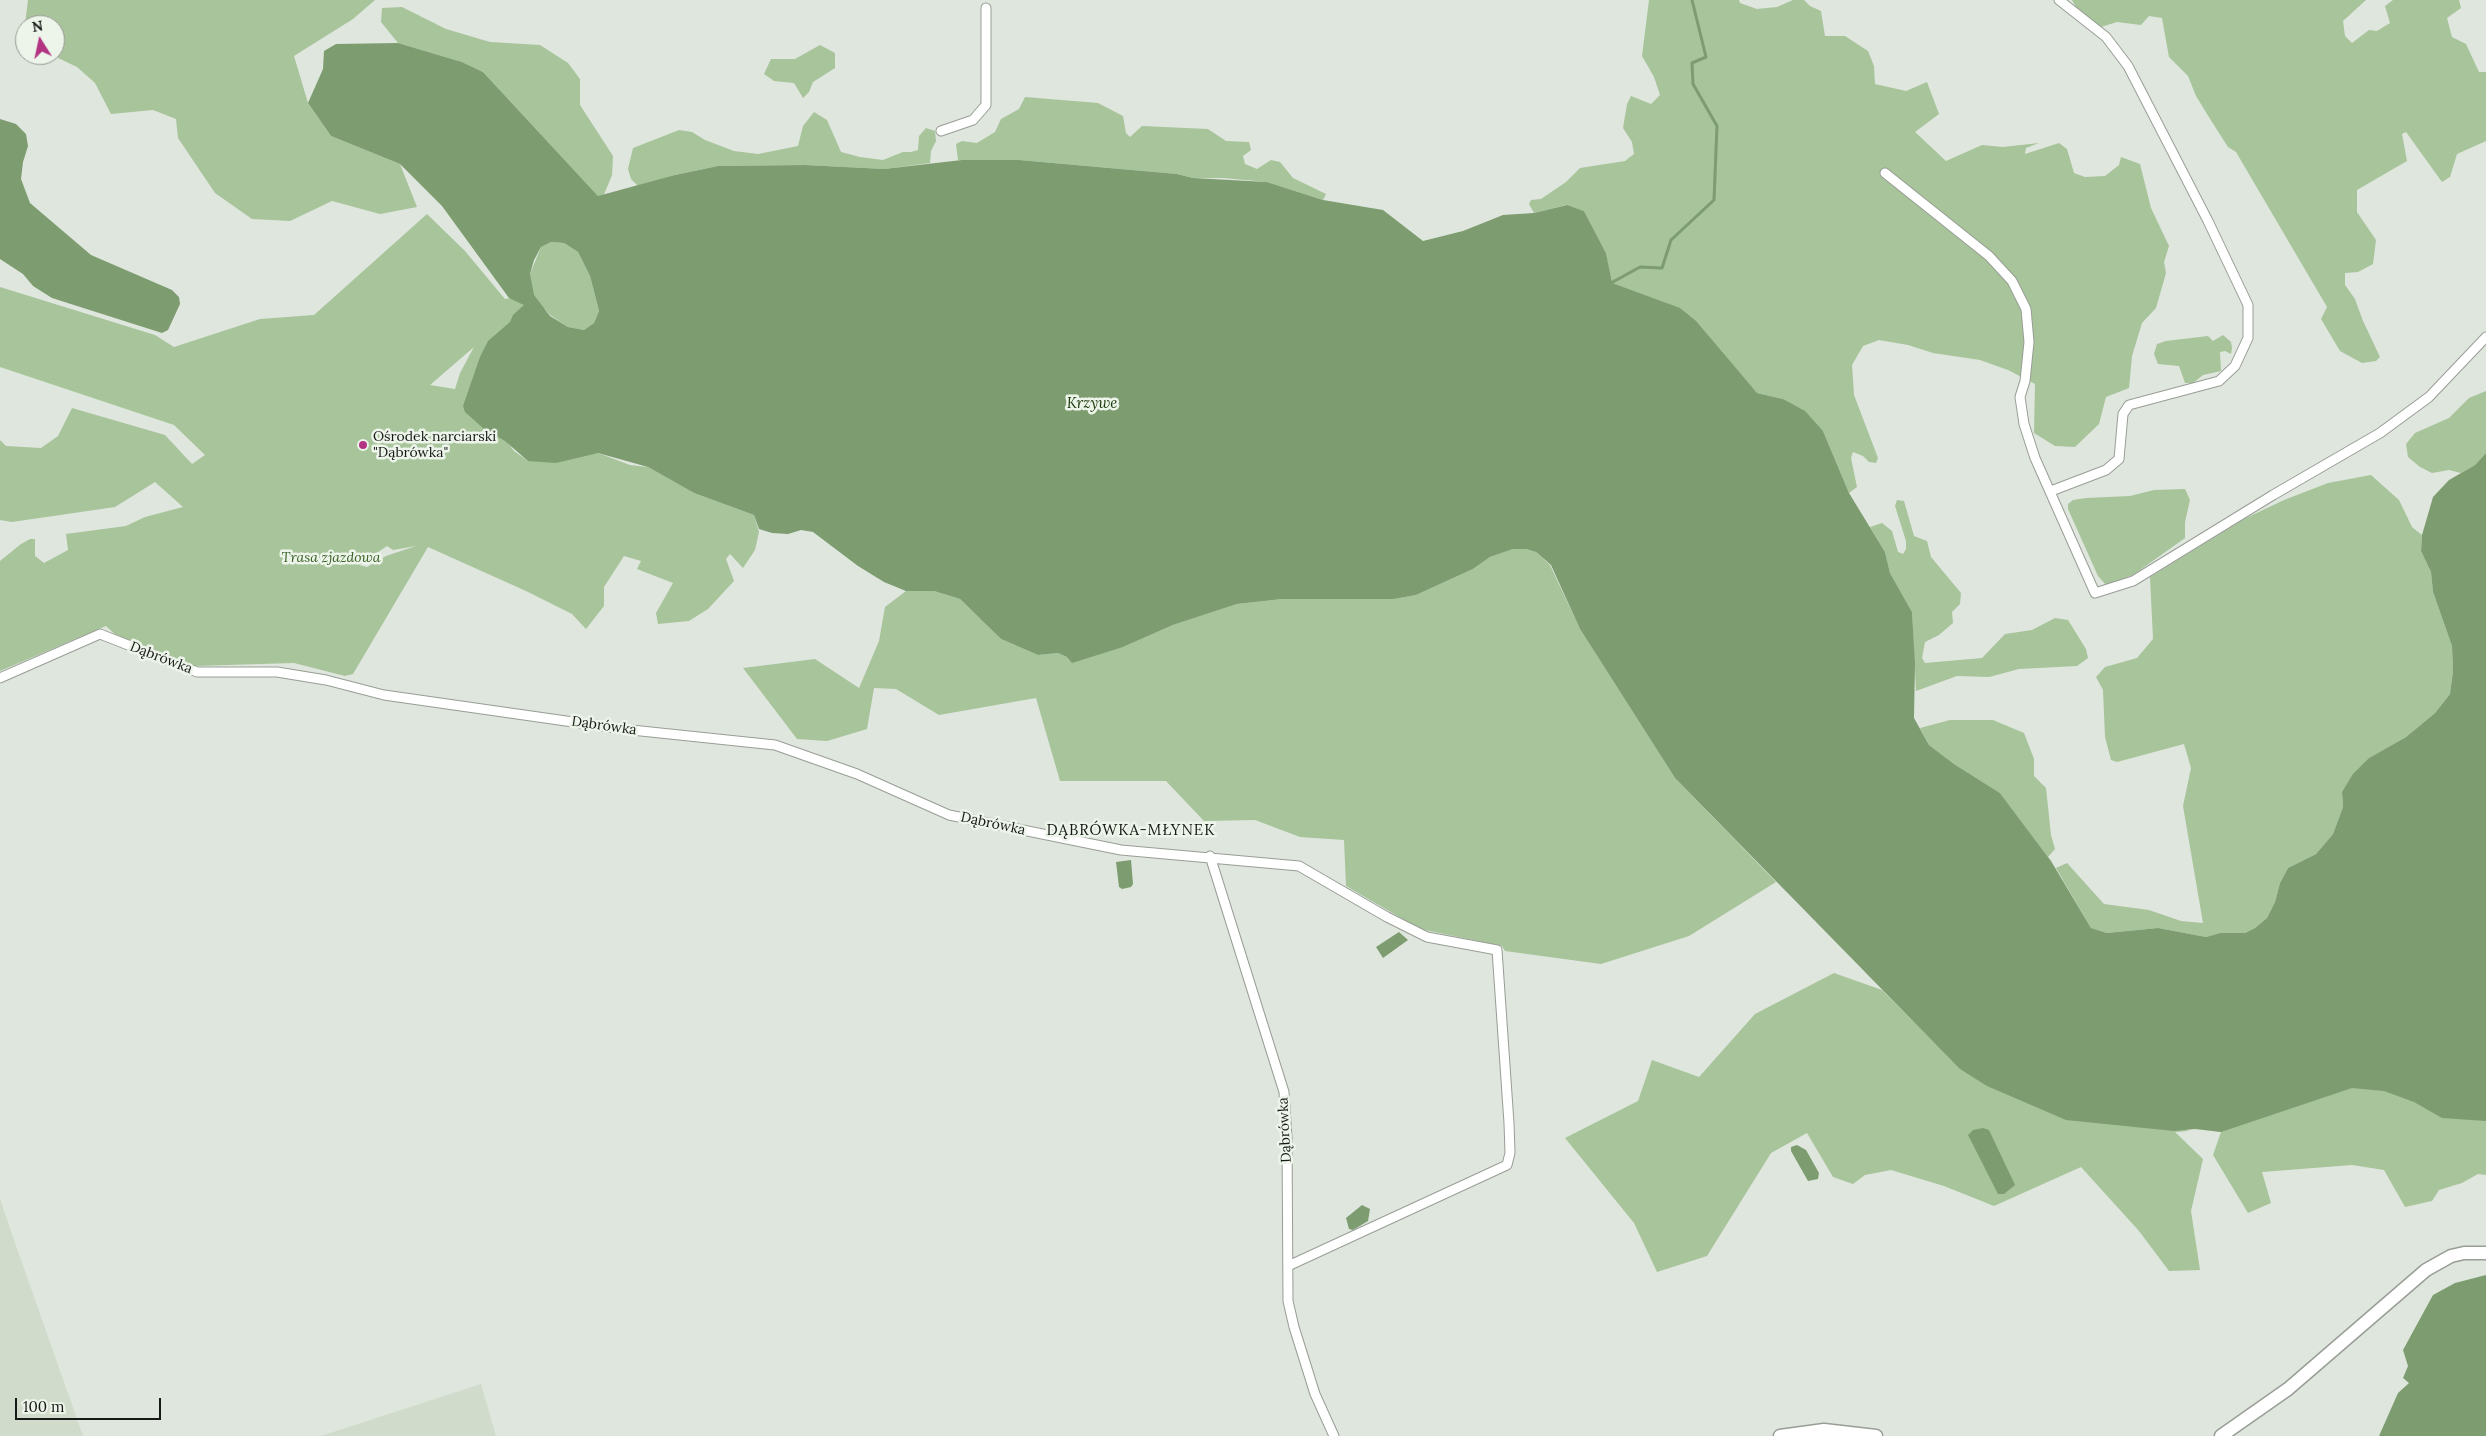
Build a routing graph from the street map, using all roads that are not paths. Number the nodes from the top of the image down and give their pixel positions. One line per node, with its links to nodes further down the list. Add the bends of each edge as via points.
1 (2059, 0): 6 (street, via 2106,37 2128,66 2248,305 2248,338 2235,366 2219,382 2129,405 2123,414 2119,459 2106,470)
2 (986, 8): 3 (street, via 986,105 973,120)
3 (941, 131)
4 (1885, 173): 6 (street, via 1989,256 2016,288 2026,309 2029,342 2020,397 2024,424 2035,458)
5 (2486, 337): 6 (street, via 2447,379 2380,433 2133,581 2095,593)
6 (2051, 491)
7 (0, 678): 8 (street, Dąbrówka, via 100,634 197,672 277,672 384,695 622,729 775,745 857,774 949,815 1122,850)
8 (1210, 856): 10 (street, Dąbrówka, via 1284,1092); 10 (street, Dąbrówka, via 1299,866 1427,937 1497,950 1509,1123 1507,1165)
9 (2486, 1253): 14 (street, via 2451,1256 2431,1266 2288,1389)
10 (1288, 1266): 12 (street, Dąbrówka, via 1288,1300 1294,1327 1315,1394)
11 (1788, 1435): 13 (street, via 1841,1430)
12 (1334, 1436)
13 (1876, 1436)
14 (2221, 1436)

